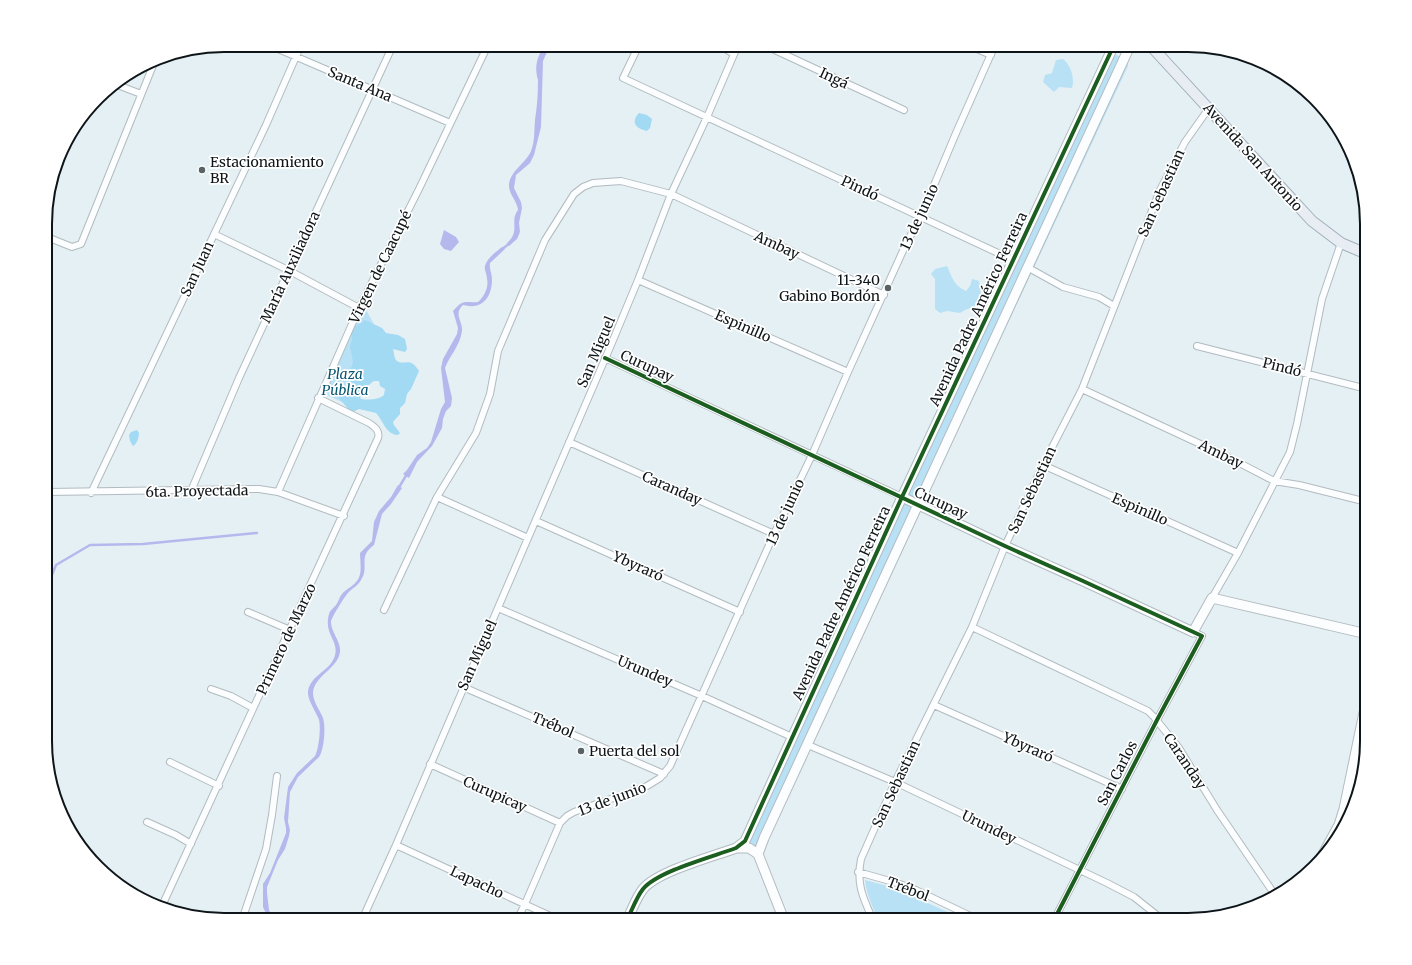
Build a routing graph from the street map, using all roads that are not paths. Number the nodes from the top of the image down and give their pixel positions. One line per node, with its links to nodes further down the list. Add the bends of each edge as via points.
1 (285, 52): 15 (street, Santa Ana)
2 (298, 52): 15 (street, San Juan)
3 (390, 52): 18 (street, María Auxiliadora)
4 (485, 52): 23 (street, Virgen de Caacupé)
5 (636, 52): 22 (street, Pindó, via 623,78)
6 (730, 52): 13 (street)
7 (779, 52): 21 (street, Ingá)
8 (983, 52): 14 (street)
9 (992, 52): 14 (street, 13 de junio)
10 (1111, 52): 30 (street, Avenida Padre Américo Ferreira)
11 (1125, 52): 31 (street, Avenida Padre Américo Ferreira)
12 (1157, 52): 20 (main road, Avenida San Antonio)
13 (734, 54): 22 (street, San Miguel)
14 (990, 55): 25 (street, 13 de junio)
15 (296, 57): 18 (street, Santa Ana); 26 (street, San Juan)
16 (152, 68): 19 (street)
17 (121, 86): 19 (street)
18 (372, 89): 23 (street, Santa Ana); 32 (street, María Auxiliadora)
19 (141, 94): 27 (street, via 81,244 72,247)
20 (1209, 108): 28 (main road, Avenida San Antonio, via 1312,221); 35 (street, San Sebastian, via 1184,142 1160,190)
21 (904, 110)
22 (707, 117): 24 (street, San Miguel); 25 (street, Pindó)
23 (450, 123): 36 (street, Virgen de Caacupé)
24 (671, 194): 33 (street, San Miguel); 34 (street, Ambay); 52 (street, Ambay, via 622,180 593,183 574,194 545,240 498,351 490,394 476,433)
25 (921, 216): 30 (street, Pindó); 34 (street, 13 de junio)
26 (214, 234): 32 (street); 50 (street, San Juan)
27 (52, 239)
28 (1341, 243): 29 (main road, Avenida San Antonio); 40 (street, via 1322,299)
29 (1360, 251)
30 (1013, 260): 53 (street, Avenida Padre Américo Ferreira)
31 (1027, 267): 35 (street, via 1064,287 1098,297); 55 (street, Avenida Padre Américo Ferreira)
32 (288, 270): 36 (street); 48 (street, María Auxiliadora)
33 (638, 280): 38 (street, San Miguel); 39 (street, Espinillo)
34 (884, 295): 39 (street, 13 de junio)
35 (1114, 306): 42 (street, San Sebastian)
36 (359, 308): 43 (street, Virgen de Caacupé)
37 (1198, 346): 40 (street, Pindó)
38 (605, 358): 44 (street, San Miguel); 45 (street, Curupay)
39 (848, 372): 45 (street, 13 de junio)
40 (1307, 374): 41 (street, Pindó); 47 (street, via 1290,452)
41 (1360, 387)
42 (1082, 388): 46 (street, San Sebastian); 47 (street, Ambay)
43 (318, 398): 51 (street, Virgen de Caacupé); 56 (street, Primero de Marzo, via 369,423 379,433)
44 (569, 442): 57 (street, San Miguel); 58 (street, Caranday)
45 (812, 455): 53 (street, Curupay); 58 (street, 13 de junio)
46 (1043, 464): 60 (street, San Sebastian); 61 (street, Espinillo)
47 (1274, 481): 54 (street, Ambay); 61 (street)
48 (191, 491): 50 (street, 6ta. Proyectada); 51 (street, 6ta. Proyectada, via 259,489)
49 (52, 492): 50 (street, 6ta. Proyectada)
50 (91, 492)
51 (278, 492): 56 (street, 6ta. Proyectada)
52 (437, 497): 59 (street); 64 (street, Ambay)
53 (902, 497): 55 (street, Curupay); 79 (street, Avenida Padre Américo Ferreira)
54 (1360, 500)
55 (918, 504): 60 (street, Curupay); 80 (street, Avenida Padre Américo Ferreira)
56 (344, 516): 68 (street, Primero de Marzo)
57 (536, 521): 59 (street, San Miguel); 66 (street, Ybyraró)
58 (774, 534): 66 (street, 13 de junio)
59 (528, 538): 63 (street, San Miguel)
60 (1005, 546): 67 (street, San Sebastian); 69 (street, Curupay)
61 (1238, 553): 62 (street)
62 (1212, 598): 69 (street); 70 (street)
63 (498, 608): 72 (street, San Miguel); 74 (street, Urundey)
64 (384, 610)
65 (248, 612): 68 (street)
66 (740, 612): 74 (street, 13 de junio)
67 (972, 626): 75 (street, San Sebastian); 77 (street, Caranday, via 1148,711)
68 (290, 630): 76 (street, Primero de Marzo)
69 (1193, 632): 71 (street, Curupay)
70 (1360, 632)
71 (1202, 636): 77 (street, San Carlos)
72 (463, 687): 84 (street, San Miguel); 85 (street, Trébol)
73 (211, 689): 76 (street)
74 (702, 696): 79 (street, Urundey); 85 (street, 13 de junio)
75 (934, 705): 87 (street, San Sebastian); 89 (street, Ybyraró)
76 (253, 708): 88 (street, Primero de Marzo)
77 (1157, 720): 89 (street, San Carlos); 99 (street, Caranday, via 1187,760 1217,810)
78 (1360, 731): 81 (street)
79 (792, 737): 95 (street, Avenida Padre Américo Ferreira, via 745,841)
80 (808, 745): 87 (street, Urundey); 96 (street, Avenida Padre Américo Ferreira)
81 (1354, 760): 83 (street); 90 (street)
82 (170, 762): 88 (street)
83 (1359, 762)
84 (430, 764): 92 (street, Curupicay); 94 (street, San Miguel)
85 (664, 774): 92 (street, 13 de junio, via 647,786 574,812)
86 (277, 776): 102 (street, via 266,850)
87 (895, 782): 97 (street, Urundey); 98 (street, San Sebastian, via 861,859)
88 (219, 786): 93 (street, Primero de Marzo)
89 (1122, 789): 97 (street, San Carlos)
90 (1341, 820)
91 (146, 822): 93 (street)
92 (560, 823): 101 (street)
93 (191, 844): 100 (street, Primero de Marzo)
94 (396, 845): 101 (street, Lapacho); 103 (street, San Miguel)
95 (736, 848): 96 (street, via 749,848); 106 (street, Avenida Padre Américo Ferreira, via 651,882 642,890)
96 (758, 854): 107 (street)
97 (1079, 870): 110 (street, San Carlos); 111 (street, Urundey, via 1134,897)
98 (858, 872): 108 (street, San Sebastian); 109 (street, Trébol, via 916,890)
99 (1272, 891)
100 (164, 902)
101 (525, 904): 104 (street); 105 (street, Lapacho)
102 (244, 913)
103 (365, 913)
104 (520, 913)
105 (544, 913)
106 (630, 913)
107 (781, 913)
108 (869, 913)
109 (964, 913)
110 (1058, 913)
111 (1154, 913)

